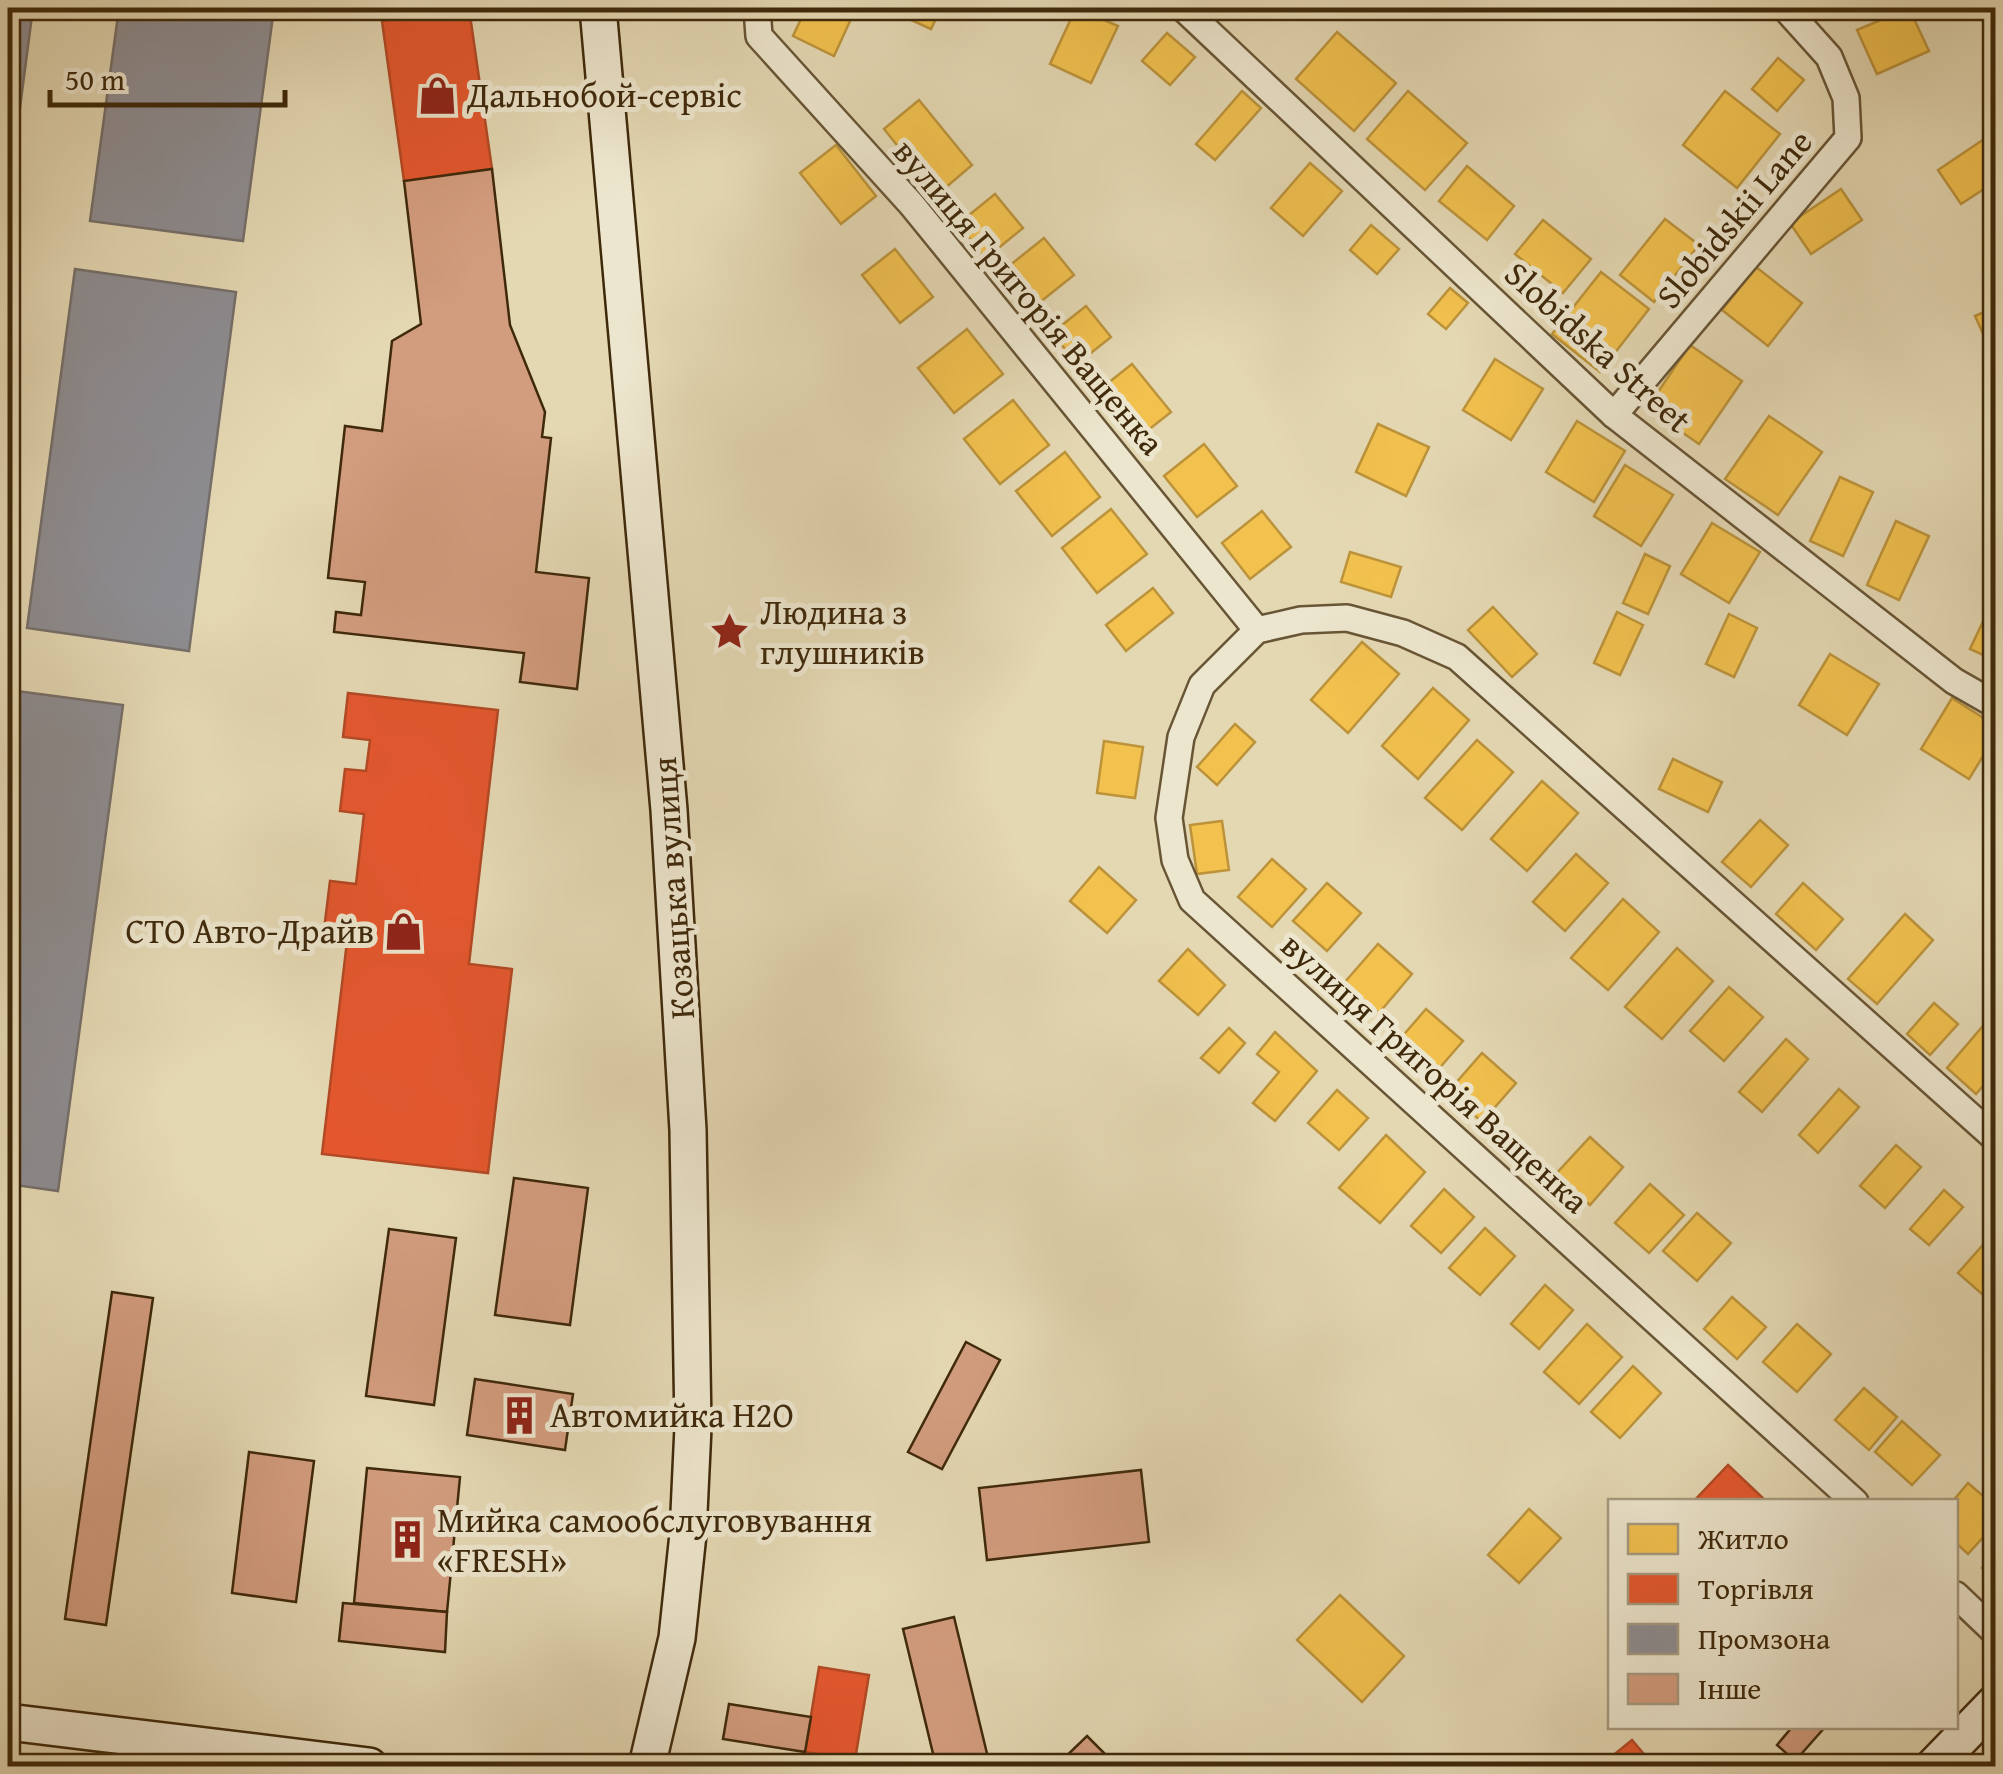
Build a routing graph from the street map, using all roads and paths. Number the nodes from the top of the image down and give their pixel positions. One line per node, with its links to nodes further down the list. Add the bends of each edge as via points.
1 (598, 8): 15 (main road, Козацька вулиця, via 669,810 688,1130 688,1534 678,1638)
2 (757, 8): 6 (street, вулиця Григорія Ващенка, via 759,36 912,205)
3 (1183, 8): 5 (street, Slobidska Street)
4 (1786, 8): 5 (street, Slobidskii Lane, via 1829,57 1846,98 1848,138)
5 (1614, 415): 7 (street, Slobidska Street, via 1954,681)
6 (1258, 630): 8 (street, via 1347,618 1457,657); 9 (street, вулиця Григорія Ващенка, via 1202,685 1181,737 1169,818 1175,860 1192,900)
7 (1996, 705)
8 (1996, 1139)
9 (1852, 1499)
10 (1958, 1597): 11 (street)
11 (1996, 1634)
12 (1996, 1702): 16 (main road)
13 (8, 1722): 14 (main road)
14 (370, 1766)
15 (647, 1766)
16 (1934, 1766)

